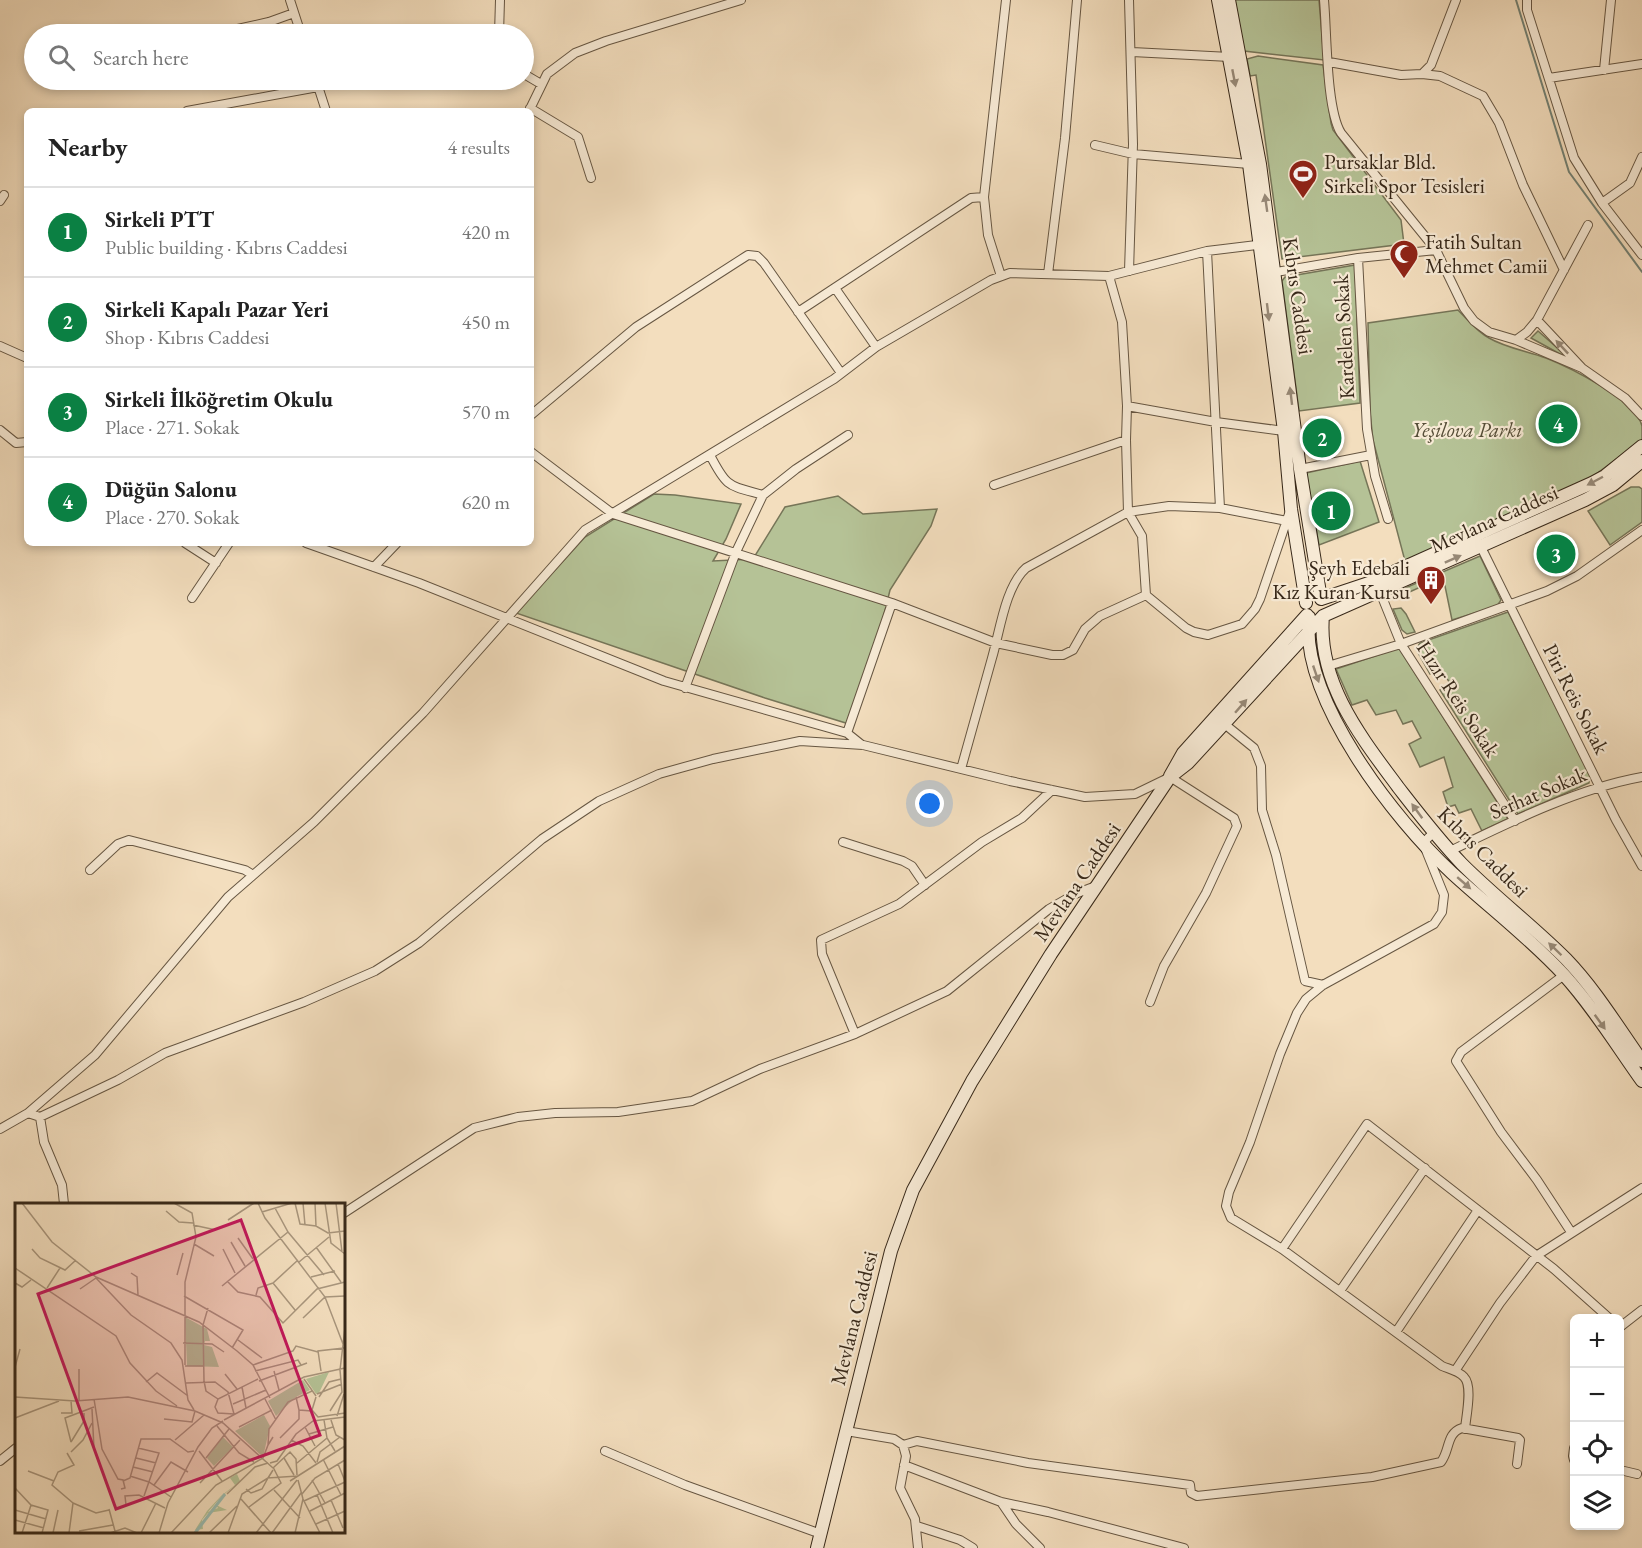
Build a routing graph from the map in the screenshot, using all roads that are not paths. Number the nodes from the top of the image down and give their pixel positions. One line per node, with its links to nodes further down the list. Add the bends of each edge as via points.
1 (290, 0): 13 (street)
2 (500, 0): 16 (street)
3 (741, 0): 25 (street, via 575,53 556,66)
4 (1006, 0): 37 (street)
5 (1077, 0): 49 (street)
6 (1129, 0): 17 (street)
7 (1218, 0): 18 (main road)
8 (1229, 0): 41 (main road, Kıbrıs Caddesi, one-way to 8)
9 (1324, 0): 19 (street)
10 (1456, 0): 22 (street, via 1431,65)
11 (1527, 0): 23 (street)
12 (1611, 0): 21 (street)
13 (294, 13): 14 (street); 15 (street)
14 (260, 24)
15 (298, 24)
16 (499, 24)
17 (1132, 52): 18 (street); 33 (street)
18 (1230, 57): 35 (main road, one-way to 35)
19 (1329, 62): 22 (street, via 1401,75); 42 (street, via 1332,108 1339,129)
20 (1642, 64): 21 (street)
21 (1604, 70): 23 (street)
22 (1422, 74): 46 (street, via 1440,76 1483,96 1499,123 1523,185)
23 (1549, 78): 38 (street, via 1575,158)
24 (534, 80): 25 (street)
25 (541, 84): 30 (street)
26 (284, 90): 28 (street)
27 (319, 90): 29 (street)
28 (201, 108)
29 (325, 108)
30 (530, 108)
31 (534, 113): 36 (street, via 578,137)
32 (1095, 145): 33 (street)
33 (1133, 154): 35 (street); 47 (street)
34 (1642, 157): 38 (street, via 1630,183)
35 (1249, 164): 40 (main road)
36 (591, 178)
37 (984, 196): 50 (street, via 988,235); 52 (street, via 971,198)
38 (1602, 203): 44 (street)
39 (1588, 225): 46 (street)
40 (1258, 244): 41 (street); 43 (street); 48 (main road)
41 (1272, 244): 48 (main road, Kıbrıs Caddesi)
42 (1436, 250): 45 (street); 55 (street, via 1469,315 1489,332)
43 (1207, 251): 47 (street); 64 (street)
44 (1642, 255)
45 (1358, 258): 48 (street); 73 (street, Kardelen Sokak)
46 (1564, 270): 54 (street)
47 (1129, 271): 51 (street)
48 (1269, 273): 66 (main road, one-way to 66); 75 (main road, Kıbrıs Caddesi, one-way to 48)
49 (1048, 274): 50 (street); 51 (street)
50 (1001, 276): 57 (street)
51 (1109, 276): 61 (street, via 1122,322)
52 (836, 288): 53 (street); 57 (street)
53 (798, 312): 60 (street); 62 (street, via 764,263 757,256 747,255 636,327)
54 (1537, 320): 55 (street); 59 (street, one-way to 54)
55 (1516, 340): 59 (street)
56 (0, 346): 58 (street)
57 (876, 347): 60 (street)
58 (24, 357)
59 (1582, 368): 63 (street, via 1625,398)
60 (842, 373): 72 (street)
61 (1127, 406): 64 (street); 68 (street)
62 (534, 412)
63 (1642, 416)
64 (1216, 422): 66 (street); 78 (street)
65 (0, 430): 69 (street, via 16,443)
66 (1284, 431): 81 (main road)
67 (848, 435): 77 (street)
68 (1126, 440): 76 (street); 79 (street)
69 (24, 442)
70 (1642, 447): 95 (main road, one-way to 95, via 1584,487 1369,583)
71 (534, 454): 80 (street)
72 (710, 455): 77 (street, via 730,485); 80 (street)
73 (1371, 455): 75 (street); 82 (street, Kardelen Sokak)
74 (1640, 468): 88 (main road, Mevlana Caddesi, via 1600,492)
75 (1300, 469): 95 (main road, Kıbrıs Caddesi)
76 (994, 485)
77 (763, 495): 89 (street)
78 (1220, 508): 79 (street, via 1169,506); 81 (street)
79 (1128, 512): 93 (street, via 1142,536); 102 (street, via 1022,571)
80 (613, 514): 89 (street); 100 (street, via 585,530)
81 (1289, 515): 93 (street, via 1260,599 1242,624 1209,635 1194,632); 98 (main road)
82 (1388, 519)
83 (1642, 530): 97 (street, via 1577,576)
84 (190, 546): 90 (street)
85 (227, 546): 90 (street)
86 (314, 546): 91 (street)
87 (394, 546): 91 (street)
88 (1481, 547): 92 (main road, Mevlana Caddesi, one-way to 88); 97 (street, Piri Reis Sokak)
89 (736, 552): 96 (street); 105 (street)
90 (216, 563): 94 (street)
91 (374, 567): 100 (street)
92 (1380, 592): 99 (main road, Mevlana Caddesi); 103 (street, Hızır Reis Sokak)
93 (1146, 596): 102 (street, via 1089,624 1073,651 1064,656)
94 (192, 598)
95 (1321, 599): 98 (main road, via 1311,599); 99 (main road, via 1326,608)
96 (892, 603): 102 (street); 107 (street)
97 (1509, 606): 103 (street); 112 (street, Piri Reis Sokak)
98 (1307, 612): 99 (main road, via 1317,619); 101 (main road); 106 (main road)
99 (1323, 616): 101 (main road, Mevlana Caddesi); 104 (main road, Kıbrıs Caddesi)
100 (507, 619): 105 (street); 121 (street, via 423,713 314,822)
101 (1307, 633): 106 (main road, Mevlana Caddesi, one-way to 101); 117 (main road, one-way to 117, via 1322,692 1345,738)
102 (996, 642): 109 (street)
103 (1401, 644): 104 (street); 114 (street, Hızır Reis Sokak)
104 (1328, 666): 115 (main road, Kıbrıs Caddesi, one-way to 104, via 1354,726)
105 (685, 688): 107 (street)
106 (1220, 720): 110 (main road, Mevlana Caddesi, via 1183,753); 125 (street, via 1254,748 1261,766 1262,810 1305,981)
107 (847, 733): 108 (street)
108 (863, 745): 109 (street); 131 (street, via 800,741 659,774 609,796 543,839 419,943 375,971 304,1002 165,1053)
109 (961, 769): 113 (street)
110 (1170, 777): 113 (street, via 1135,794 1085,796); 123 (main road, Mevlana Caddesi); 126 (street, via 1234,818 1237,826 1206,892 1164,966)
111 (1642, 777): 112 (street, Serhat Sokak)
112 (1599, 786): 114 (street, Serhat Sokak); 119 (street, Piri Reis Sokak)
113 (1052, 790): 122 (street, via 1022,818)
114 (1515, 821): 118 (street, Serhat Sokak)
115 (1433, 833): 117 (street); 118 (main road, Kıbrıs Caddesi)
116 (843, 842): 122 (street, via 903,861 912,866)
117 (1423, 843): 124 (main road, one-way to 124); 125 (street, via 1444,894 1442,912 1434,924)
118 (1450, 851): 128 (main road, Kıbrıs Caddesi, one-way to 118, via 1577,972)
119 (1642, 866)
120 (90, 870): 121 (street, via 118,844 129,840)
121 (253, 875): 130 (street, via 228,897 95,1055)
122 (925, 885): 127 (street, via 899,904 820,940 822,954)
123 (1096, 886): 127 (street, via 1049,909 947,990); 148 (main road, Mevlana Caddesi, via 972,1081 913,1190 891,1251)
124 (1564, 975): 129 (main road, one-way to 129); 138 (street, via 1457,1055 1456,1061)
125 (1323, 985): 139 (street, via 1297,1013 1226,1202 1231,1218)
126 (1150, 1002)
127 (855, 1034): 137 (street, via 760,1069 692,1101 618,1112 555,1113 474,1128)
128 (1642, 1061)
129 (1642, 1082)
130 (28, 1113): 131 (street); 132 (street)
131 (40, 1117): 135 (street)
132 (0, 1129)
133 (1425, 1168): 136 (street); 139 (street, via 1367,1124); 141 (street)
134 (1642, 1188): 138 (street)
135 (64, 1203)
136 (1478, 1210): 140 (street); 145 (street)
137 (345, 1212)
138 (1571, 1232): 140 (street)
139 (1282, 1249): 141 (street)
140 (1536, 1256): 143 (street); 146 (street)
141 (1340, 1291): 145 (street)
142 (1642, 1310): 144 (street)
143 (1605, 1314)
144 (1624, 1324)
145 (1396, 1332): 146 (street)
146 (1455, 1371): 147 (street, via 1465,1377 1469,1386)
147 (1465, 1429): 149 (street, via 1451,1435 1441,1462 1372,1478 1197,1496 1191,1493 1190,1485 1028,1463 917,1441); 153 (street, via 1518,1438)
148 (846, 1431): 149 (street, via 894,1439); 159 (main road, Mevlana Caddesi)
149 (903, 1445): 154 (street)
150 (15, 1449): 152 (street)
151 (605, 1451): 159 (street, via 685,1485)
152 (0, 1461)
153 (1517, 1464)
154 (904, 1465): 157 (street); 158 (street, via 900,1488)
155 (1624, 1471): 156 (street)
156 (1637, 1474)
157 (1000, 1502): 163 (street); 164 (street)
158 (917, 1526): 161 (street); 162 (street)
159 (821, 1534): 160 (main road, Mevlana Caddesi)
160 (818, 1548)
161 (918, 1548)
162 (973, 1548)
163 (1040, 1548)
164 (1184, 1548)

